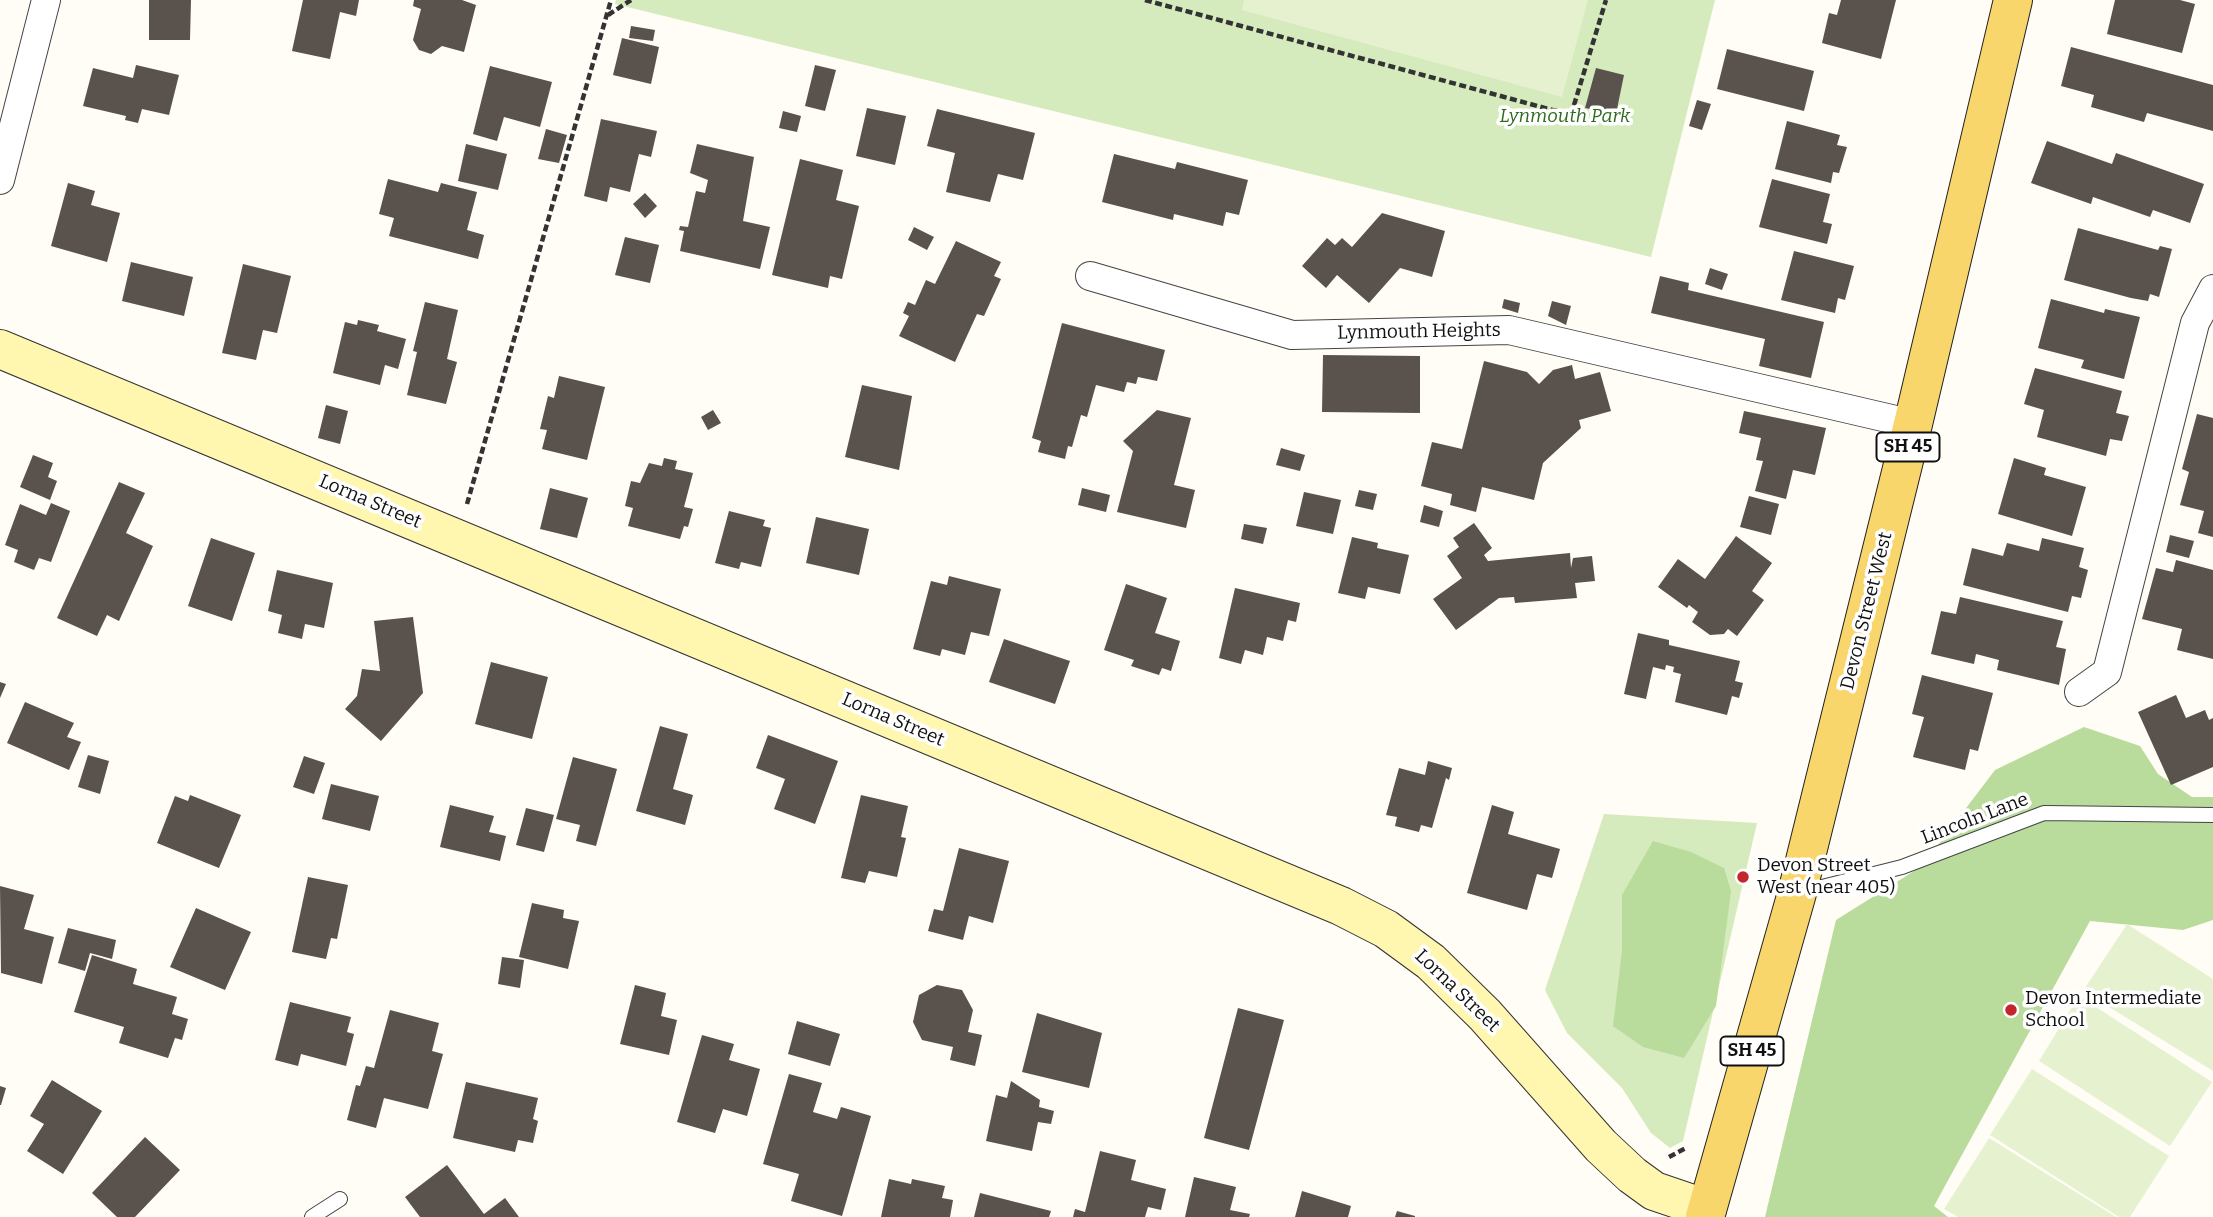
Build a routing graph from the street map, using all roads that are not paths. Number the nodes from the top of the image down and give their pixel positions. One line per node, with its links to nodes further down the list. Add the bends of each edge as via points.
1 (46, 0): 3 (street)
2 (2012, 0): 7 (main road, Devon Street West / SH 45)
3 (0, 180)
4 (1090, 276): 7 (street, Lynmouth Heights, via 1292,335 1509,330)
5 (2213, 289): 8 (street, via 2195,323 2107,672)
6 (0, 349): 12 (street, Lorna Street, via 1328,900 1386,929 1431,962 1632,1175 1654,1191)
7 (1913, 424): 10 (main road, Devon Street West / SH 45)
8 (2079, 692)
9 (2213, 815): 10 (lane, Lincoln Lane, via 2044,813 1902,867)
10 (1797, 893): 12 (main road, Devon Street West / SH 45)
11 (340, 1199): 13 (lane)
12 (1706, 1213)
13 (312, 1217)

